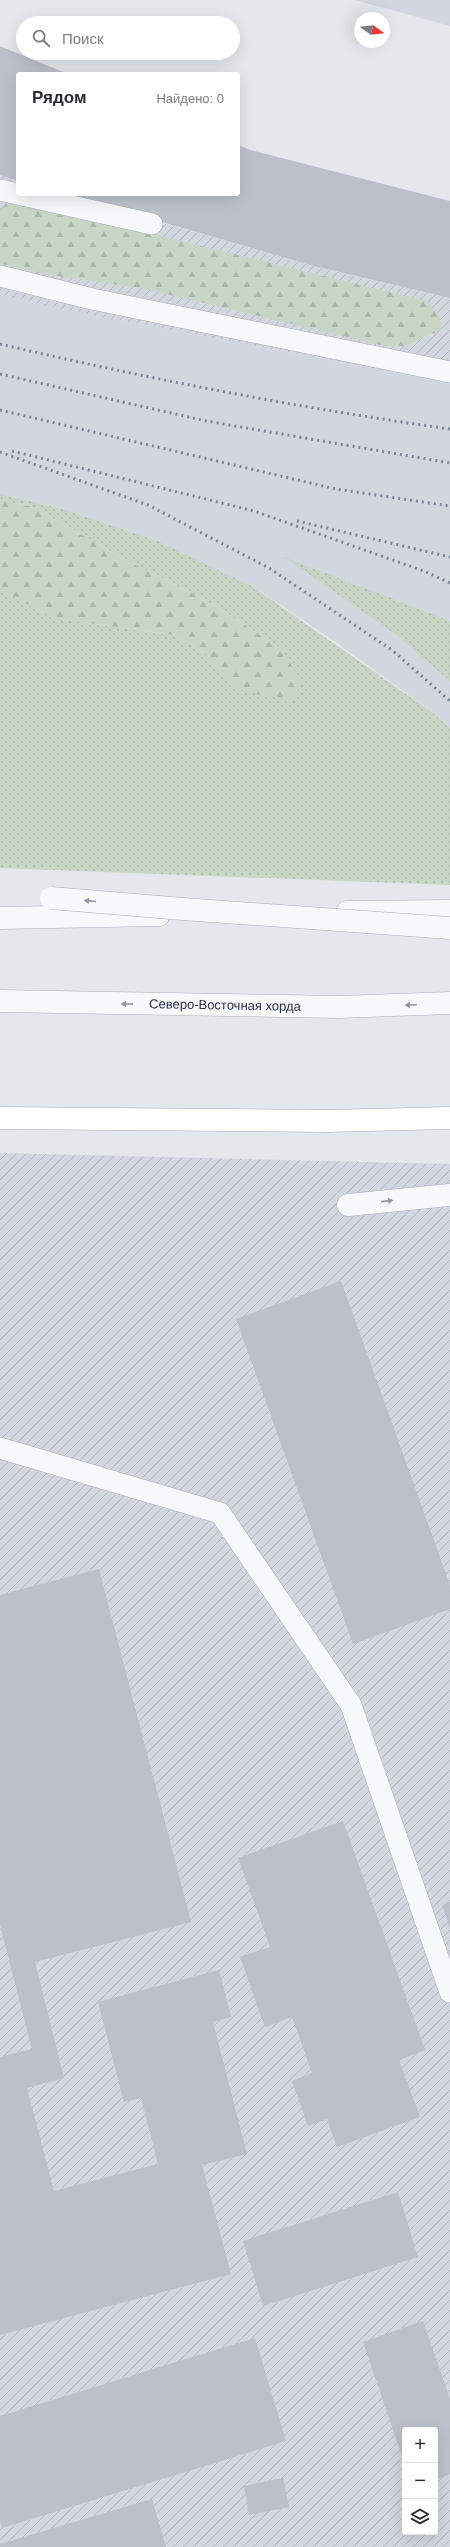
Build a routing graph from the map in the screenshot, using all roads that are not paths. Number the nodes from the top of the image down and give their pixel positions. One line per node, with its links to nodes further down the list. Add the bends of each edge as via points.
1 (0, 190): 2 (lane)
2 (16, 194)
3 (27, 196): 4 (lane)
4 (152, 224)
5 (0, 276): 6 (lane, via 92,299)
6 (450, 372)
7 (51, 898): 10 (street, one-way to 7, bridge)
8 (450, 911): 9 (street)
9 (0, 918)
10 (450, 928)
11 (0, 1001): 12 (street, Северо-Восточная хорда, one-way to 11, via 339,1007)
12 (450, 1003)
13 (0, 1118): 14 (main road, via 328,1121)
14 (450, 1118)
15 (450, 1195): 16 (street, one-way to 15)
16 (348, 1205)
17 (0, 1448): 18 (lane, via 220,1513 351,1704)
18 (450, 1992)

